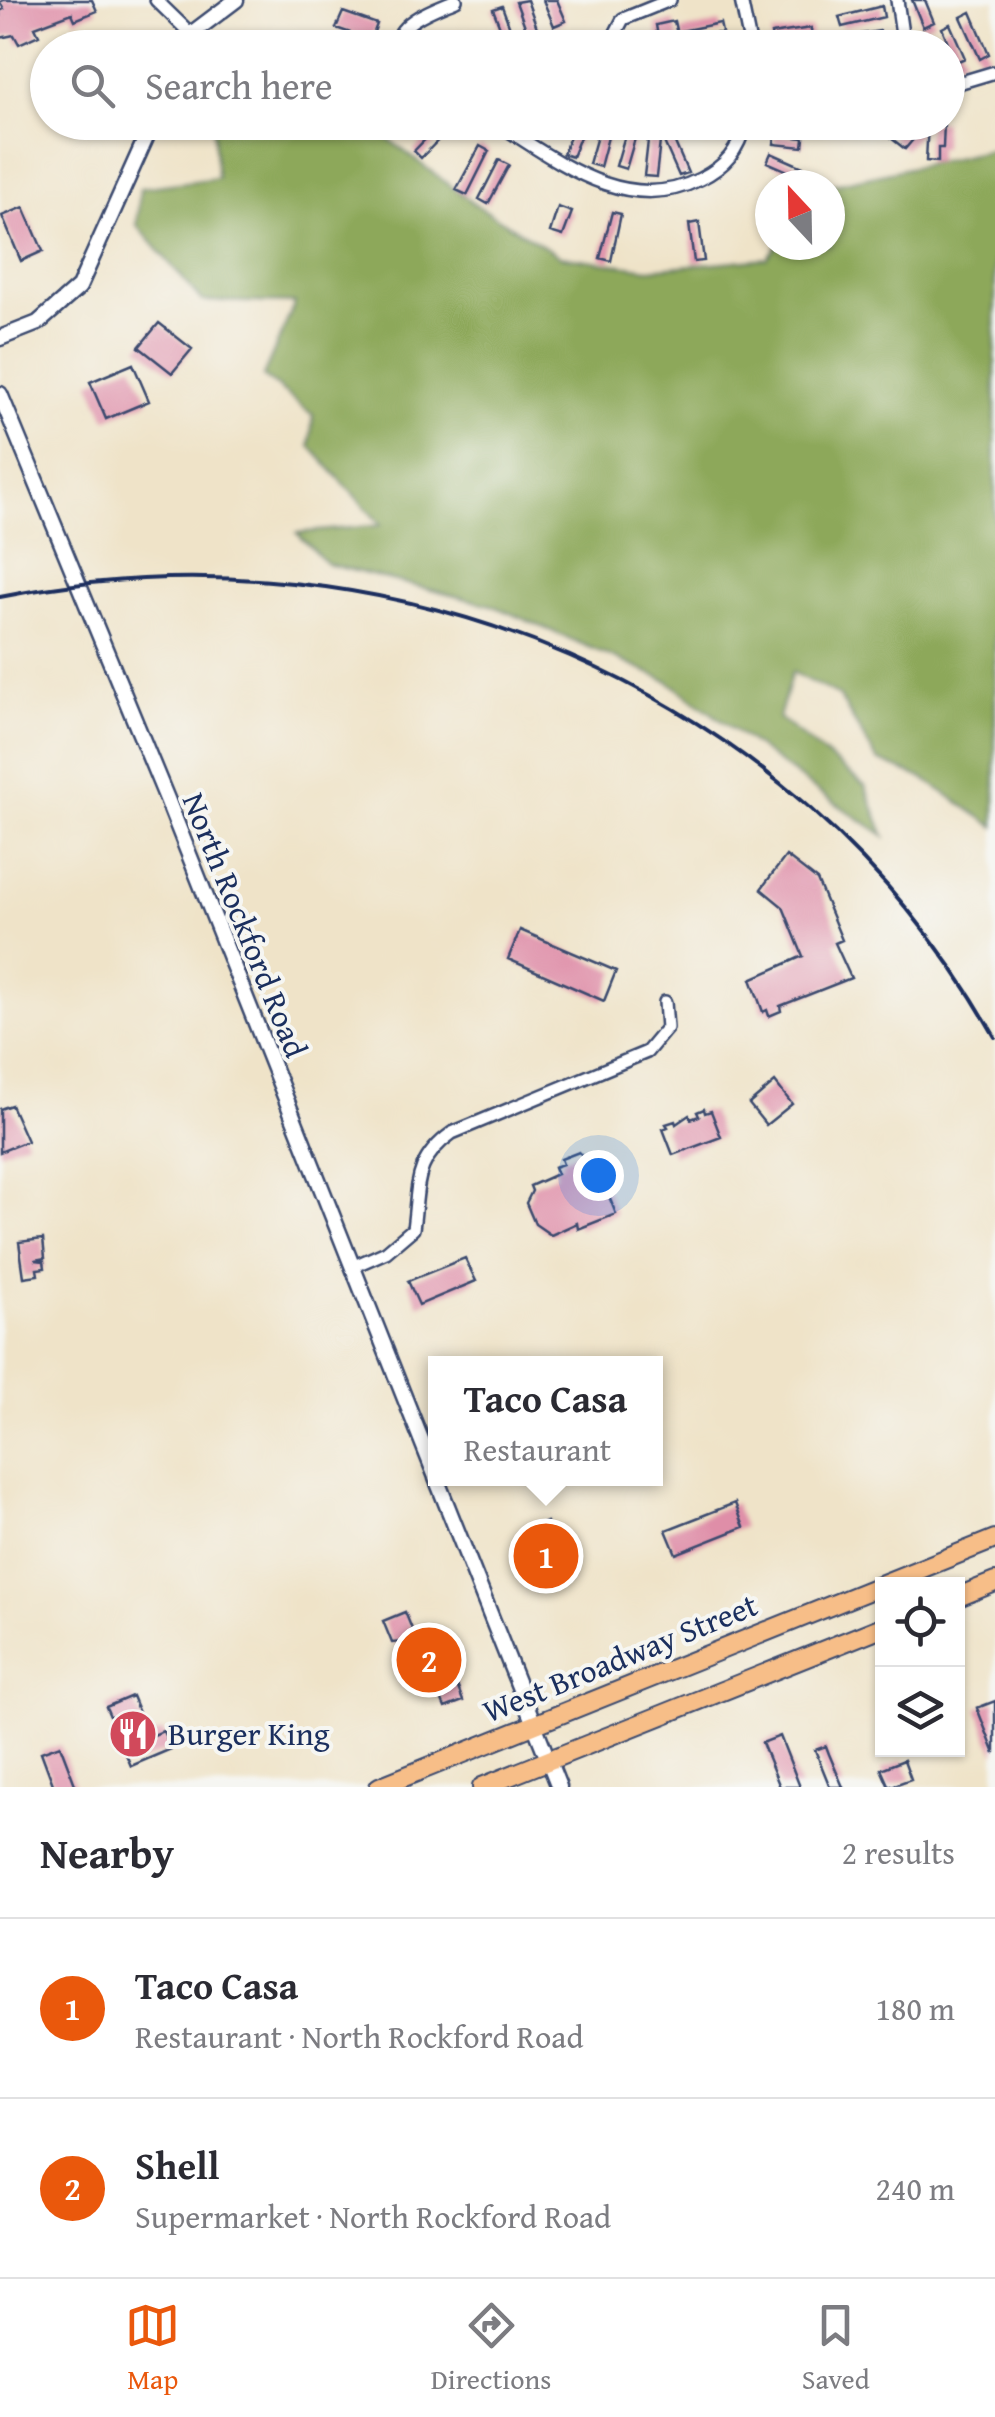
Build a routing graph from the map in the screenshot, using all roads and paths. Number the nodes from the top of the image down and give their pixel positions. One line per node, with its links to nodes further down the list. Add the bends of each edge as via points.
1 (156, 0): 7 (street)
2 (236, 0): 8 (street)
3 (456, 0): 9 (street)
4 (670, 0): 10 (street, via 622,19)
5 (741, 0): 11 (street)
6 (897, 0): 12 (street)
7 (179, 30)
8 (201, 30)
9 (402, 30)
10 (617, 30)
11 (747, 30)
12 (901, 30)
13 (995, 72): 14 (street)
14 (965, 81)
15 (145, 140): 18 (street, via 79,286 38,323)
16 (525, 140): 17 (street, via 602,184 647,191 695,182 716,170)
17 (740, 140)
18 (0, 338)
19 (0, 394): 21 (street, North Rockford Road)
20 (665, 1002): 21 (street, via 666,1028 647,1052 434,1146 422,1164 413,1229)
21 (352, 1268): 22 (street, North Rockford Road)
22 (428, 1458)
23 (439, 1486): 30 (street, North Rockford Road)
24 (995, 1539): 25 (main road, West Broadway Street)
25 (902, 1577)
26 (995, 1582): 28 (main road)
27 (875, 1588): 30 (main road, West Broadway Street)
28 (965, 1594)
29 (875, 1630): 31 (main road, West Broadway Street)
30 (535, 1724): 31 (street, North Rockford Road); 32 (main road, West Broadway Street)
31 (548, 1760): 33 (main road, West Broadway Street); 34 (street, North Rockford Road)
32 (380, 1787)
33 (482, 1787)
34 (560, 1787)

